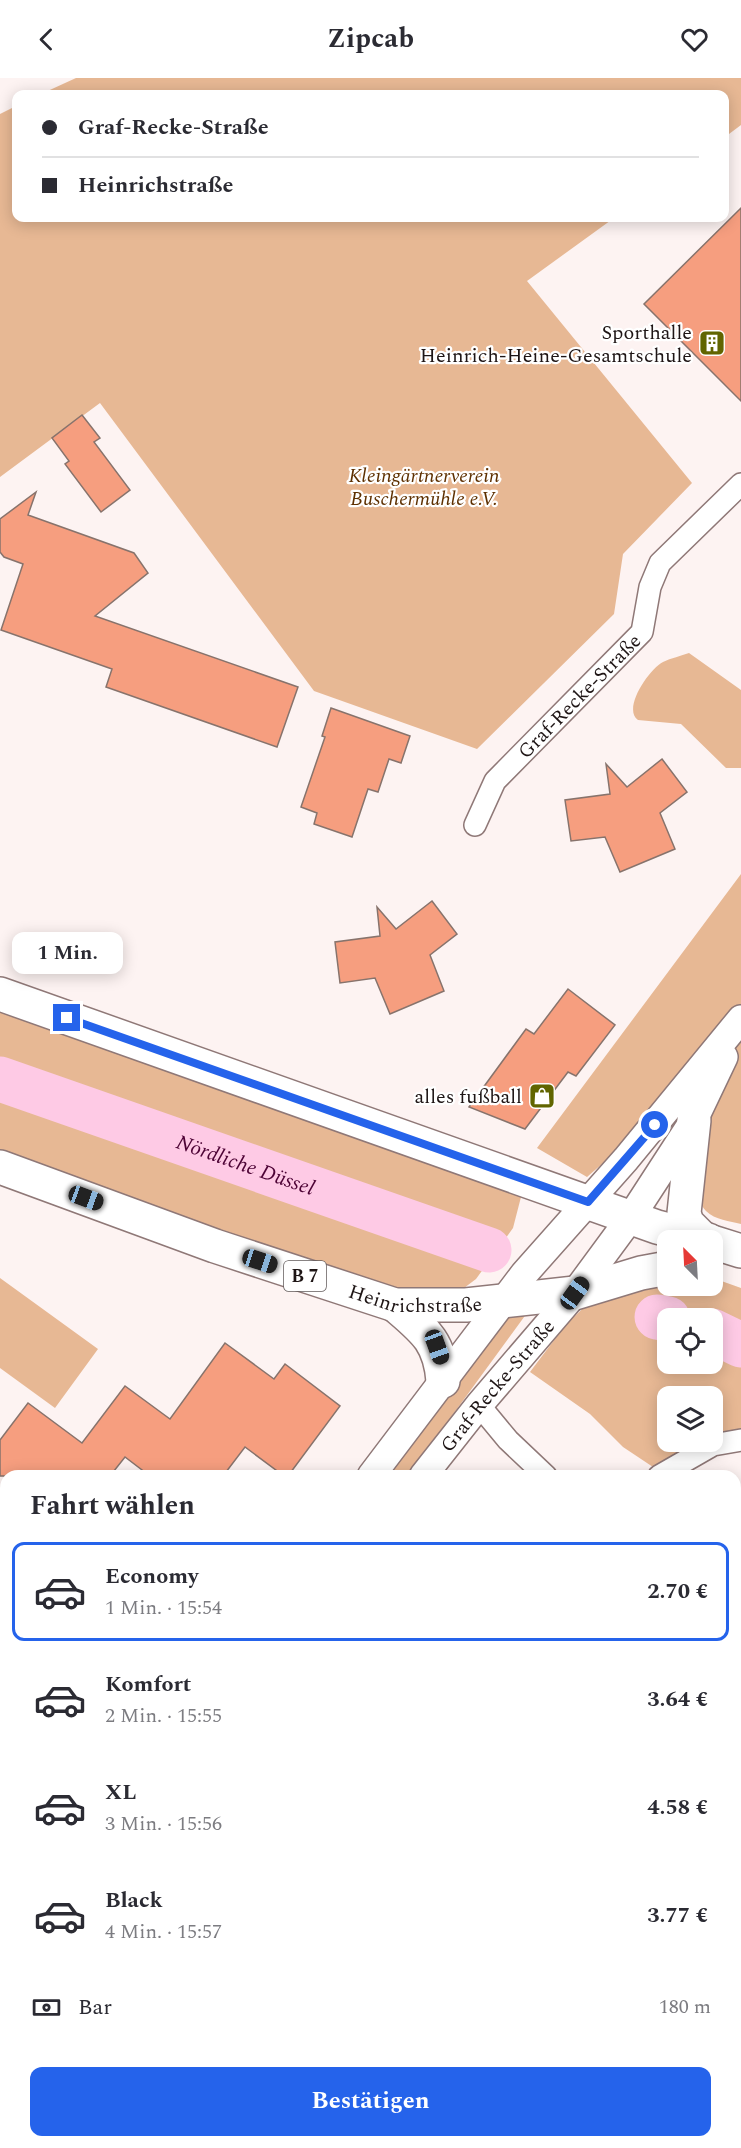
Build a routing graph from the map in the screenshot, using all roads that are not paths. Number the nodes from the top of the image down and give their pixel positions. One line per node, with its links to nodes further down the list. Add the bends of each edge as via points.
1 (741, 484): 2 (street, Graf-Recke-Straße, via 660,563 651,581 642,632 495,782)
2 (476, 825)
3 (0, 994): 7 (main road)
4 (741, 1020): 5 (street, Graf-Recke-Straße); 7 (street, Graf-Recke-Straße)
5 (694, 1120): 8 (street, Graf-Recke-Straße); 10 (main road, via 684,1213)
6 (0, 1167): 18 (main road, Heinrichstraße / B 7, via 215,1246)
7 (588, 1202): 8 (main road); 17 (street, Graf-Recke-Straße)
8 (631, 1217): 9 (main road); 16 (street, Graf-Recke-Straße)
9 (666, 1230)
10 (694, 1230)
11 (723, 1248): 12 (main road)
12 (741, 1251)
13 (723, 1253): 14 (main road)
14 (741, 1262)
15 (657, 1270): 16 (main road, Heinrichstraße / B 7)
16 (575, 1293): 17 (main road, Heinrichstraße / B 7); 20 (street, Graf-Recke-Straße)
17 (502, 1303): 18 (main road, Heinrichstraße / B 7); 19 (street, Graf-Recke-Straße)
18 (395, 1305): 19 (main road, B 7, via 437,1347)
19 (443, 1381): 22 (street, Graf-Recke-Straße)
20 (479, 1405): 23 (street, Graf-Recke-Straße); 24 (street)
21 (741, 1440): 25 (street, via 713,1445)
22 (375, 1470)
23 (428, 1470)
24 (540, 1470)
25 (669, 1470)

